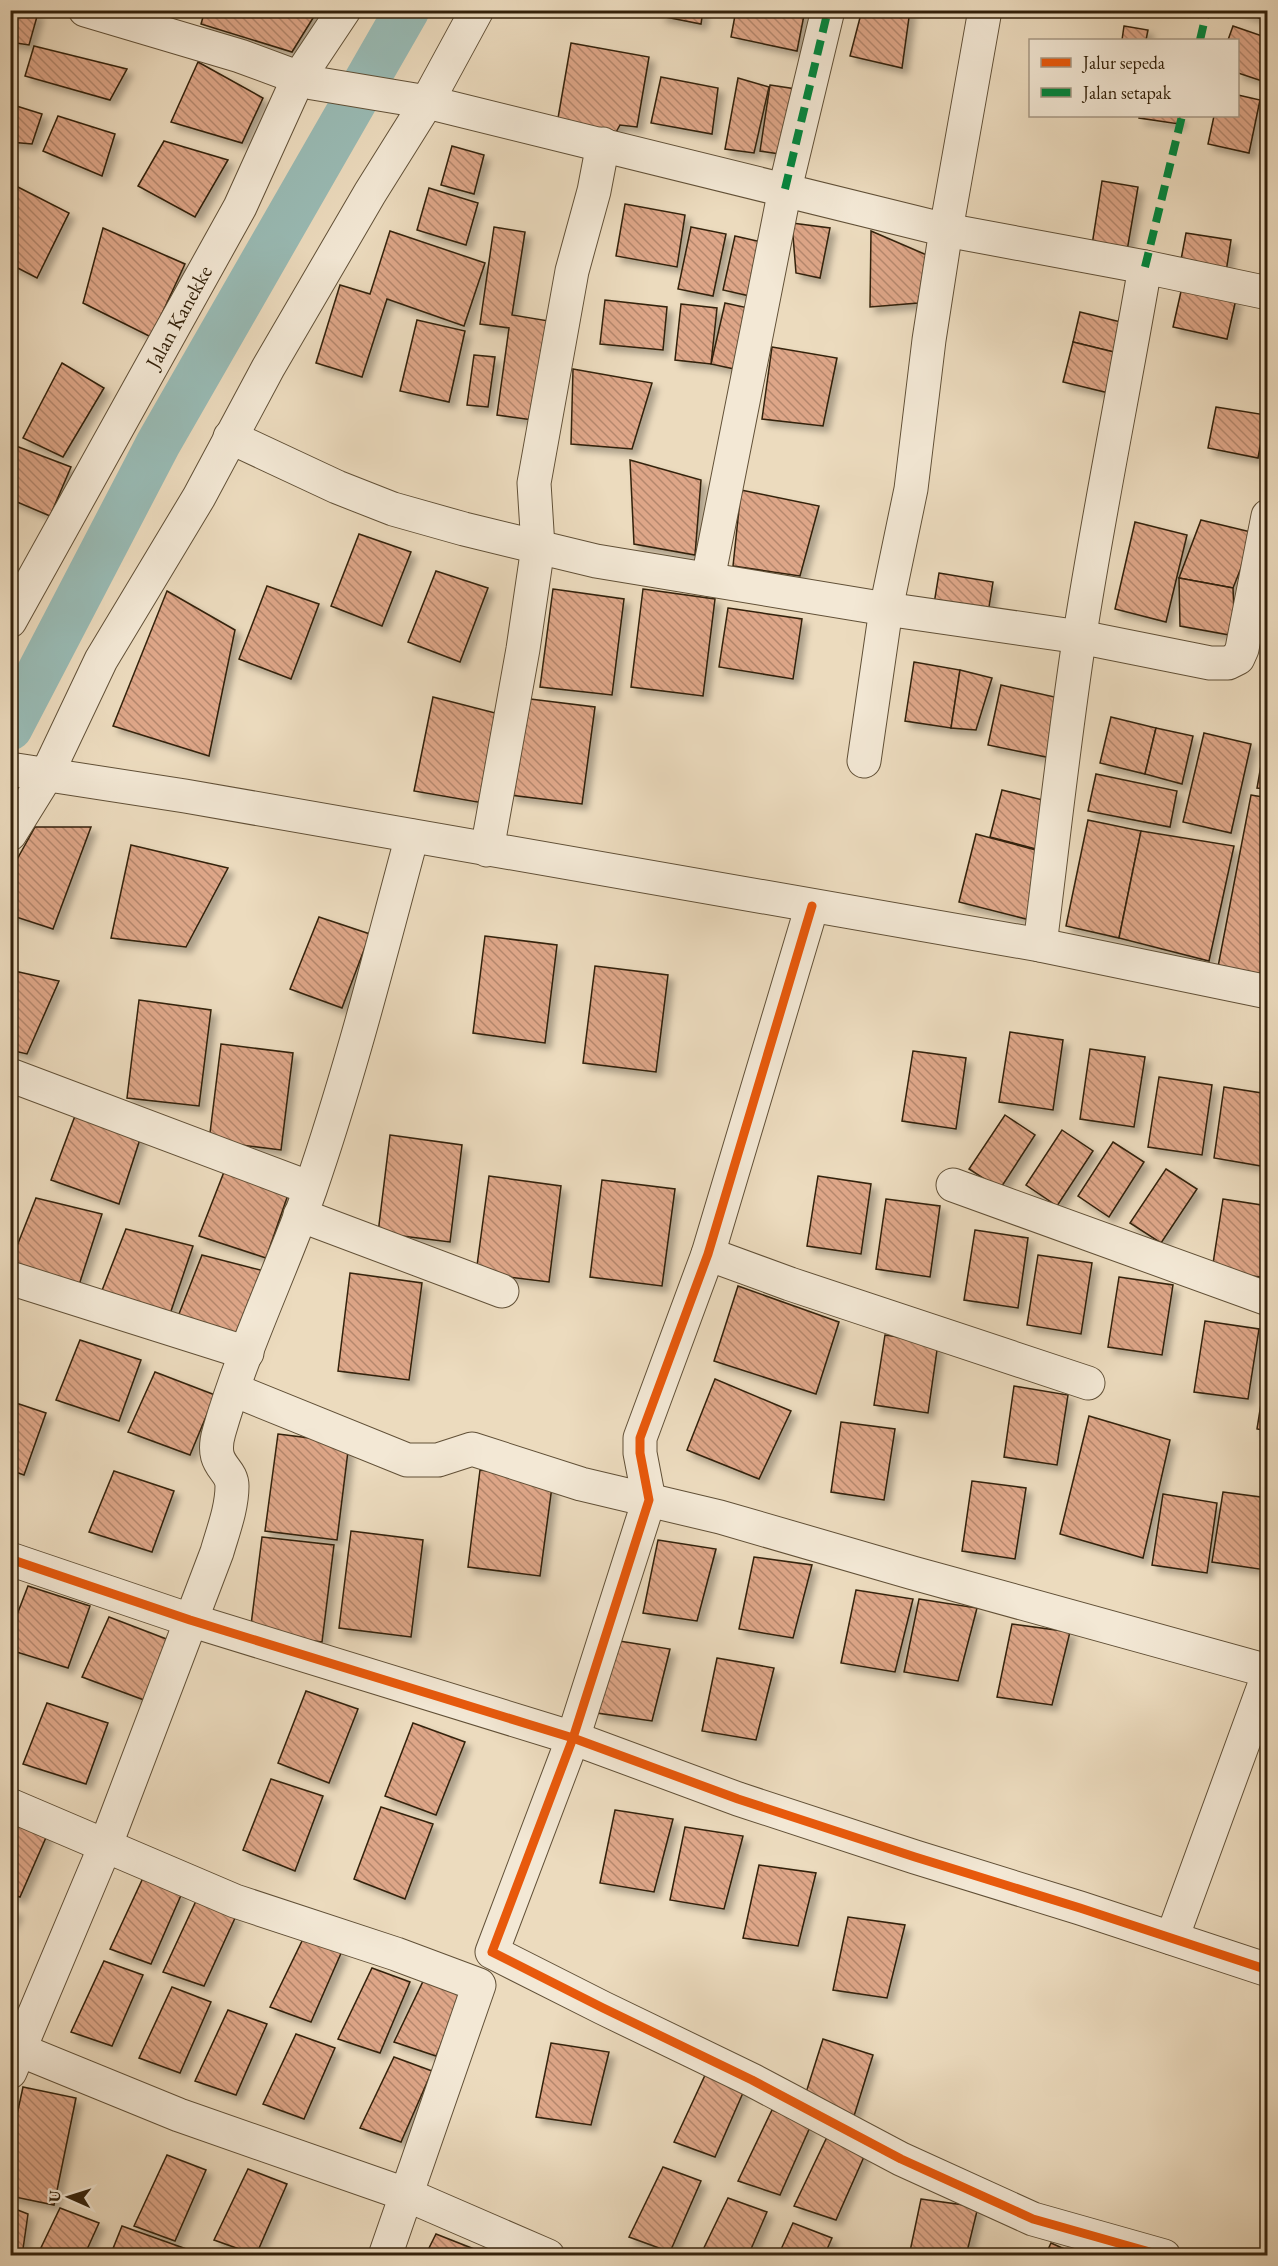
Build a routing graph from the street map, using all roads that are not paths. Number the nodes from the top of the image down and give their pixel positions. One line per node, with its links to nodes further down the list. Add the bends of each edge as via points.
1 (85, 10): 6 (street, via 240,56)
2 (344, 10): 6 (street, Jalan Kanekke)
3 (477, 10): 7 (street)
4 (828, 10): 9 (street)
5 (985, 10): 10 (street)
6 (305, 81): 7 (street); 18 (street, Jalan Kanekke, via 240,207)
7 (413, 100): 8 (street); 13 (street, via 370,193)
8 (603, 144): 9 (street); 15 (street, via 572,271 534,483)
9 (785, 189): 10 (street); 16 (street)
10 (946, 230): 11 (street); 17 (street, via 911,489)
11 (1145, 267): 12 (street); 19 (street)
12 (1268, 293)
13 (230, 437): 15 (street, via 393,509); 21 (street, via 199,497 101,660)
14 (1268, 516): 19 (street, via 1238,658 1228,663 1210,663)
15 (538, 547): 16 (street, via 596,561); 24 (street)
16 (708, 579): 17 (street)
17 (886, 609): 19 (street); 20 (street)
18 (10, 621)
19 (1080, 638): 26 (street)
20 (864, 761)
21 (25, 772): 22 (street); 23 (street)
22 (10, 834)
23 (412, 836): 24 (street); 30 (street, via 357,1039)
24 (487, 850): 25 (street)
25 (812, 906): 26 (street); 31 (street)
26 (1040, 945): 27 (street)
27 (1268, 993)
28 (10, 1075): 30 (street)
29 (953, 1185): 34 (street)
30 (305, 1202): 33 (street); 35 (street)
31 (708, 1254): 36 (street); 38 (street, via 640,1438)
32 (10, 1278): 35 (street)
33 (502, 1291)
34 (1268, 1299)
35 (247, 1353): 37 (street)
36 (1088, 1383)
37 (234, 1390): 38 (street, via 407,1460 438,1460 472,1449 581,1484); 40 (street, via 216,1450 231,1479 227,1516)
38 (649, 1500): 41 (street); 42 (street)
39 (10, 1559): 40 (street)
40 (190, 1620): 42 (street); 44 (street)
41 (1268, 1673): 45 (street)
42 (573, 1738): 45 (street, via 738,1799); 46 (street)
43 (10, 1805): 44 (street)
44 (106, 1844): 48 (street, via 235,1901); 49 (street)
45 (1172, 1938): 47 (street)
46 (492, 1952): 48 (street); 51 (street, via 752,2080 901,2159 1033,2219)
47 (1268, 1970)
48 (479, 1985): 50 (street)
49 (14, 2056): 50 (street)
50 (405, 2193): 52 (street); 53 (street)
51 (1147, 2253)
52 (385, 2256)
53 (548, 2256)

